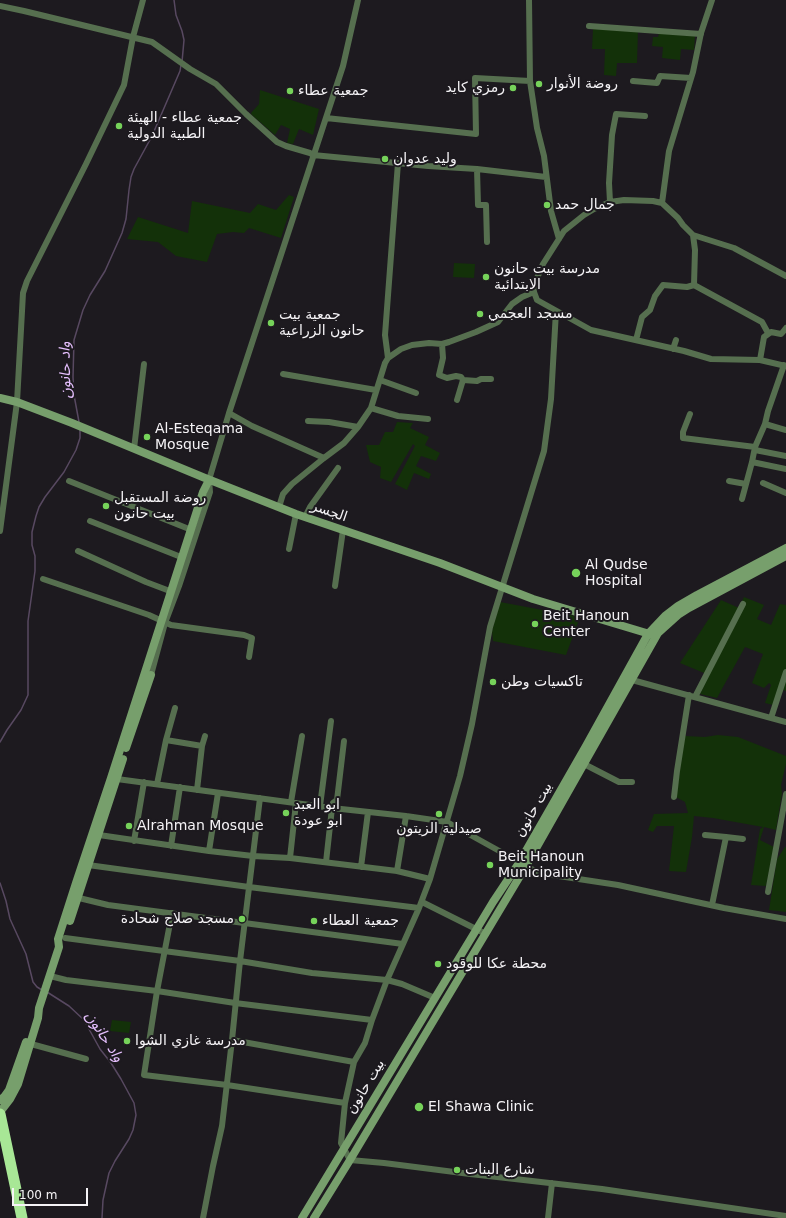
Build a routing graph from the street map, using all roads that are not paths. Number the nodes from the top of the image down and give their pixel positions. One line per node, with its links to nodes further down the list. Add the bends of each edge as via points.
1 (143, 0): 8 (street)
2 (358, 0): 13 (street, via 343,66)
3 (529, 0): 10 (street)
4 (712, 0): 7 (street)
5 (0, 6): 8 (street)
6 (589, 26): 7 (street)
7 (701, 34): 9 (street)
8 (133, 37): 14 (street, via 152,42 216,84 277,142); 45 (street, via 124,85 23,293)
9 (691, 78): 11 (street, via 660,76 657,83); 19 (street, via 669,151)
10 (530, 81): 13 (street, via 475,78 476,134); 17 (street)
11 (633, 81)
12 (645, 116): 18 (street, via 616,114 609,183)
13 (326, 118): 14 (street)
14 (313, 155): 15 (street); 47 (street)
15 (398, 162): 16 (street); 33 (street, via 385,335)
16 (477, 169): 17 (street); 22 (street, via 478,205 486,205)
17 (546, 177): 21 (street, via 551,211)
18 (610, 202): 19 (street, via 624,200); 21 (street, via 584,215 564,231)
19 (662, 203): 20 (street)
20 (693, 234): 23 (street, via 734,248); 24 (street)
21 (559, 239): 25 (street, via 537,276)
22 (487, 242)
23 (786, 276)
24 (694, 285): 28 (street, via 762,322); 29 (street, via 663,285 655,296 650,310 642,317)
25 (534, 292): 26 (street, via 536,300); 31 (street, via 512,304 498,322)
26 (556, 311): 29 (street, via 591,330); 82 (street, via 551,399 544,451)
27 (786, 328): 28 (street, via 782,334)
28 (768, 333): 34 (street, via 764,337)
29 (636, 340): 32 (street)
30 (676, 340): 32 (street)
31 (442, 344): 33 (street, via 412,345); 40 (street, via 443,358 439,375 447,378 461,377)
32 (673, 349): 34 (street, via 711,359)
33 (388, 358): 39 (street)
34 (760, 360): 36 (street)
35 (144, 364): 55 (street)
36 (785, 365): 51 (street)
37 (283, 374): 41 (street)
38 (490, 379): 40 (street)
39 (380, 380): 41 (street); 42 (street)
40 (463, 380): 44 (street)
41 (376, 390): 46 (street)
42 (416, 393)
43 (0, 398): 45 (street, الجسر)
44 (457, 400)
45 (17, 402): 55 (street, الجسر); 73 (street)
46 (371, 408): 49 (street, via 398,416); 52 (street)
47 (229, 412): 57 (street, via 252,426); 61 (street)
48 (690, 414): 54 (street, via 683,438)
49 (428, 419)
50 (308, 421): 52 (street)
51 (765, 424): 53 (street); 54 (street)
52 (358, 427): 57 (street, via 344,443)
53 (786, 430)
54 (755, 448): 56 (street); 58 (street)
55 (134, 449): 61 (street, الجسر)
56 (786, 456)
57 (324, 458): 68 (street, via 292,484 283,494)
58 (752, 462): 60 (street); 65 (street)
59 (338, 468): 70 (street)
60 (786, 469)
61 (209, 480): 68 (street, الجسر); 74 (street, via 203,492)
62 (68, 481): 74 (street, via 189,529)
63 (729, 481): 65 (street)
64 (763, 483): 66 (street)
65 (746, 484): 67 (street)
66 (786, 493)
67 (742, 499)
68 (279, 507): 69 (street, الجسر)
69 (296, 514): 70 (street, الجسر); 76 (street)
70 (305, 517): 72 (street, الجسر)
71 (90, 521): 79 (street)
72 (343, 530): 81 (street); 82 (street, الجسر, via 440,562)
73 (0, 531)
74 (193, 533): 79 (street)
75 (786, 548): 86 (street, بيت حانون, via 690,599 665,616)
76 (289, 549)
77 (78, 551): 83 (street)
78 (786, 556): 86 (street, بيت حانون, via 689,608)
79 (185, 558): 83 (street)
80 (43, 579): 85 (street, via 142,612)
81 (335, 586)
82 (502, 587): 86 (street, الجسر, via 554,606); 117 (street, via 490,627 472,724)
83 (174, 593): 85 (street)
84 (743, 604): 91 (street)
85 (163, 622): 87 (street, via 252,638); 89 (street); 145 (street, via 58,940)
86 (652, 635): 90 (street, بيت حانون); 128 (street, بيت حانون, via 586,746)
87 (249, 657)
88 (786, 672): 93 (street)
89 (151, 675): 102 (street)
90 (632, 680): 91 (street); 101 (street, بيت حانون)
91 (692, 696): 93 (street); 110 (street)
92 (175, 708): 98 (street)
93 (772, 718): 95 (street)
94 (331, 721): 113 (street)
95 (786, 722)
96 (205, 736): 100 (street)
97 (302, 736): 112 (street)
98 (166, 740): 100 (street); 105 (street)
99 (344, 741): 114 (street, via 338,800 333,803)
100 (202, 746): 107 (street)
101 (584, 764): 104 (street, via 619,782); 128 (street, بيت حانون)
102 (117, 779): 103 (street); 118 (street)
103 (144, 782): 105 (street); 122 (street)
104 (632, 782)
105 (157, 784): 106 (street)
106 (180, 787): 107 (street); 123 (street)
107 (197, 790): 108 (street)
108 (218, 793): 111 (street); 124 (street)
109 (786, 794): 134 (street)
110 (674, 797)
111 (260, 798): 112 (street); 125 (street)
112 (293, 803): 113 (street); 126 (street)
113 (320, 806): 114 (street)
114 (332, 808): 115 (street); 127 (street)
115 (368, 812): 116 (street); 130 (street)
116 (406, 816): 117 (street); 131 (street)
117 (447, 822): 128 (street); 132 (street)
118 (99, 835): 122 (street); 129 (street)
119 (706, 835): 120 (street)
120 (726, 837): 121 (street); 137 (street)
121 (743, 839)
122 (134, 841): 123 (street)
123 (171, 846): 124 (street)
124 (209, 851): 125 (street)
125 (253, 856): 126 (street); 133 (street)
126 (290, 858): 127 (street)
127 (326, 862): 130 (street)
128 (522, 864): 137 (street, via 539,873 618,885); 141 (street, بيت حانون); 142 (street, بيت حانون)
129 (88, 865): 133 (street); 135 (street)
130 (361, 867): 131 (street)
131 (397, 871): 132 (street)
132 (430, 878): 136 (street)
133 (249, 887): 136 (street); 140 (street)
134 (768, 892)
135 (79, 898): 138 (street, via 108,905); 143 (street)
136 (421, 905): 141 (street); 144 (street)
137 (712, 905): 139 (street)
138 (172, 913): 140 (street); 146 (street)
139 (786, 919)
140 (245, 923): 144 (street); 147 (street)
141 (476, 929): 142 (street); 148 (street, بيت حانون)
142 (486, 934): 149 (street, بيت حانون)
143 (65, 938): 145 (street); 146 (street)
144 (403, 944): 151 (street)
145 (58, 947): 150 (street)
146 (164, 951): 147 (street); 152 (street)
147 (240, 961): 151 (street, via 312,973); 154 (street)
148 (452, 969): 149 (street); 153 (street, بيت حانون)
149 (461, 974): 167 (street, بيت حانون)
150 (49, 978): 152 (street); 155 (street)
151 (387, 980): 153 (street); 156 (street)
152 (157, 991): 154 (street); 161 (street, via 144,1074)
153 (435, 998): 166 (street, بيت حانون)
154 (235, 1003): 156 (street); 157 (street)
155 (39, 1008): 158 (street); 162 (street, via 9,1090)
156 (372, 1020): 160 (street, via 365,1043)
157 (232, 1040): 160 (street); 161 (street)
158 (30, 1044): 159 (street); 164 (street, via 18,1084)
159 (86, 1059)
160 (354, 1062): 163 (street)
161 (227, 1085): 163 (street); 171 (street, via 222,1126)
162 (0, 1100)
163 (345, 1103): 166 (street, via 340,1143)
164 (0, 1113): 165 (highway)
165 (2, 1138): 170 (highway)
166 (344, 1150): 167 (street); 172 (street, بيت حانون)
167 (350, 1160): 168 (street); 173 (street, بيت حانون)
168 (552, 1183): 169 (street); 174 (street)
169 (786, 1216)
170 (22, 1218)
171 (203, 1218)
172 (302, 1218)
173 (314, 1218)
174 (548, 1218)

